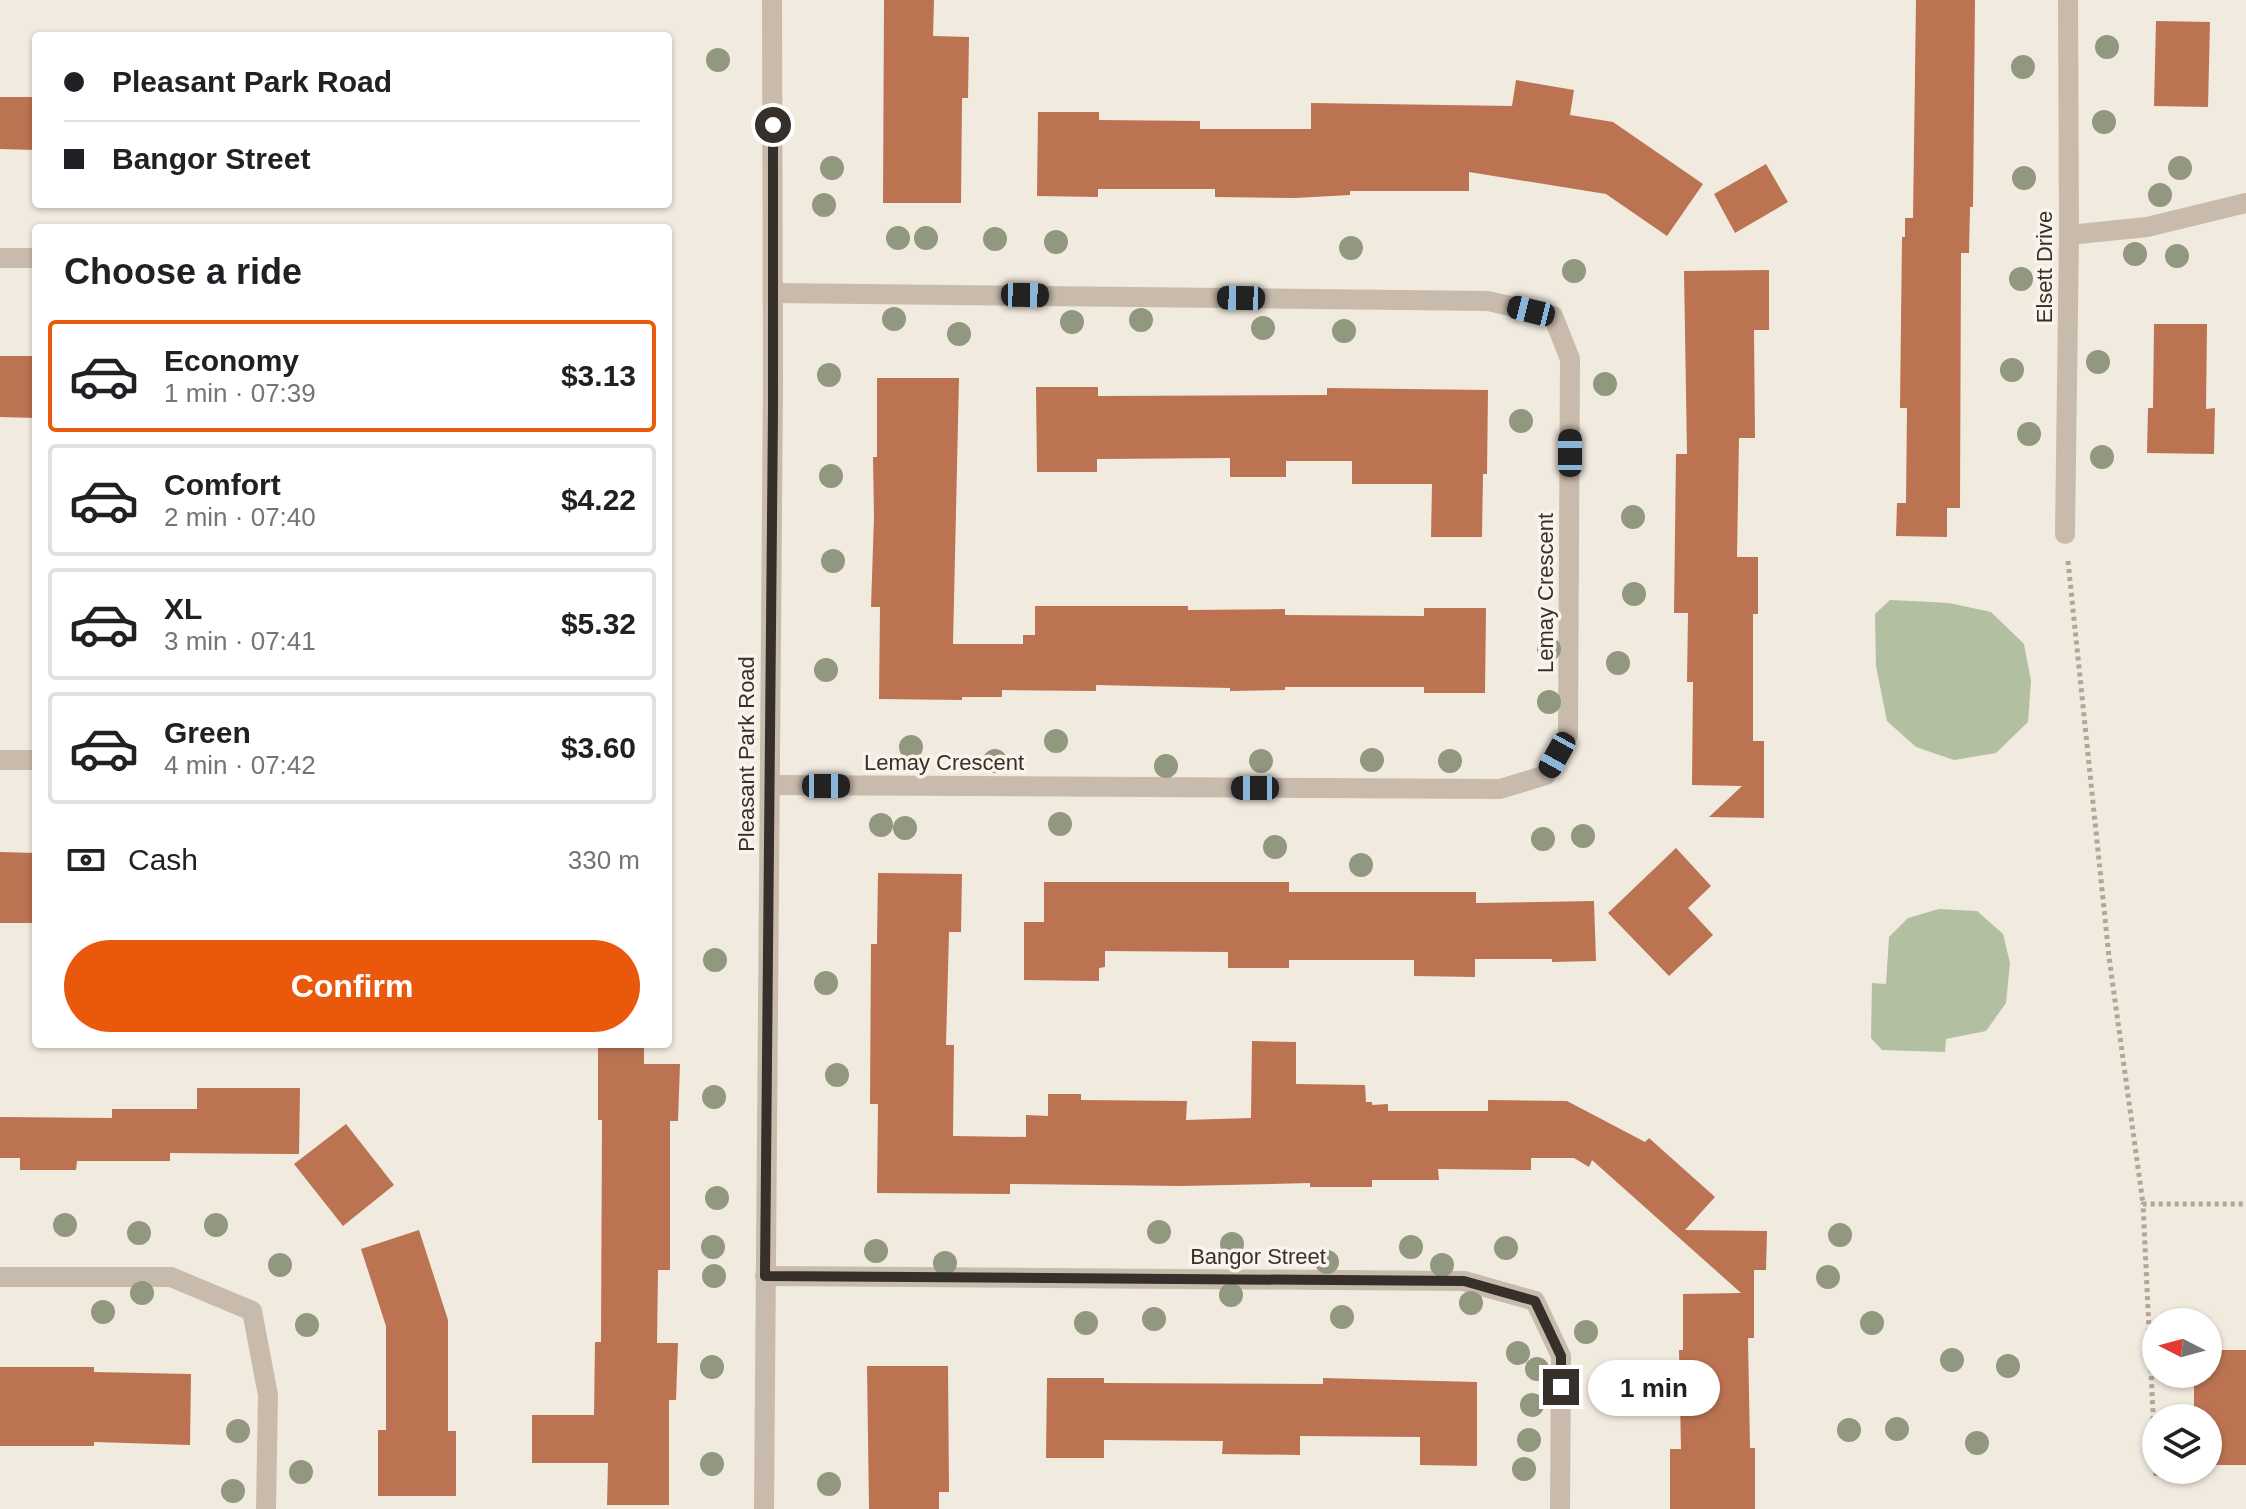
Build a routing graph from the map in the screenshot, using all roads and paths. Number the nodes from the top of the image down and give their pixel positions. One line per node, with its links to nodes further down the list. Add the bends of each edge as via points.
1 (772, 0): 7 (street, Pleasant Park Road)
2 (2068, 0): 4 (street, Elsett Drive)
3 (2246, 203): 4 (street, via 2147,227)
4 (2069, 235): 8 (street, Elsett Drive)
5 (0, 258): 6 (street)
6 (32, 258)
7 (774, 293): 11 (street, Pleasant Park Road); 11 (street, Lemay Crescent, via 1488,301 1553,316 1570,359 1569,719 1568,735 1546,775 1500,789)
8 (2065, 534): 12 (path, via 2109,957)
9 (0, 760): 10 (street)
10 (32, 760)
11 (770, 785): 14 (street, Pleasant Park Road)
12 (2143, 1204): 13 (path); 16 (path)
13 (2246, 1204)
14 (765, 1276): 18 (street, Pleasant Park Road); 19 (street, Bangor Street, via 1464,1281 1535,1301 1561,1356)
15 (0, 1277): 17 (street, via 171,1277 252,1311 268,1395)
16 (2153, 1404)
17 (266, 1509)
18 (764, 1509)
19 (1560, 1509)

